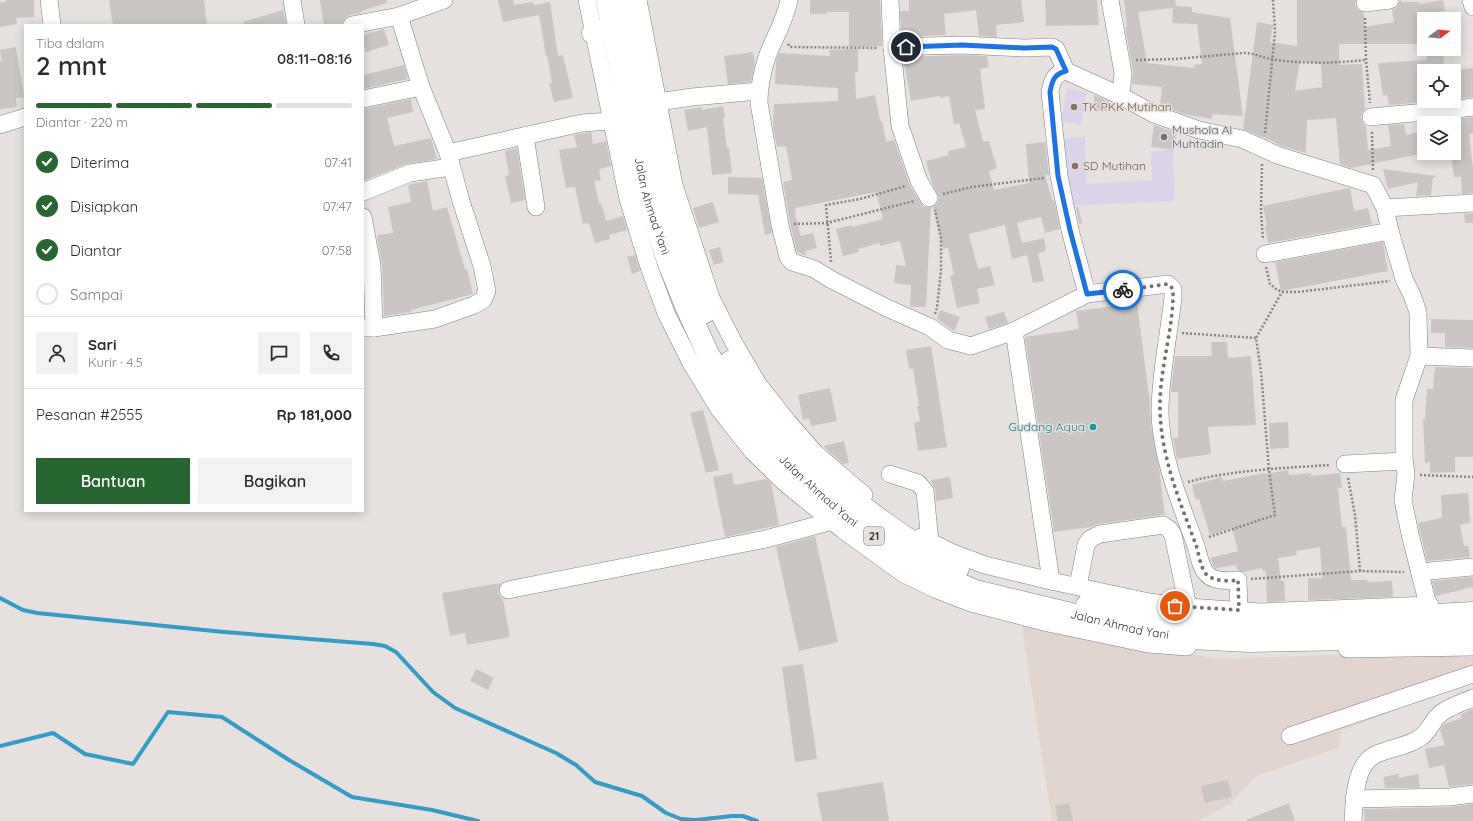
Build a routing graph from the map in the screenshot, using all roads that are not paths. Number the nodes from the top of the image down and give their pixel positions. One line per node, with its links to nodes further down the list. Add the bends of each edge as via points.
1 (49, 0): 16 (street)
2 (292, 0): 17 (street)
3 (444, 0): 15 (street)
4 (587, 0): 19 (street)
5 (607, 0): 19 (highway, Jalan Ahmad Yani / 21)
6 (624, 0): 20 (highway, Jalan Ahmad Yani / 21)
7 (638, 0): 20 (street)
8 (789, 0): 24 (street, via 785,18 767,57)
9 (890, 0): 21 (street)
10 (1110, 0): 25 (street, via 1124,73)
11 (1390, 0): 13 (street)
12 (1472, 0): 14 (street)
13 (1365, 3)
14 (1473, 7)
15 (399, 16): 18 (street); 23 (street)
16 (52, 24)
17 (296, 24)
18 (357, 24)
19 (603, 31): 31 (street); 63 (highway, Jalan Ahmad Yani / 21, via 646,195 668,261 708,354 734,399 764,440 798,474 849,518 909,562 975,590 1142,631 1190,638 1249,641 1336,640)
20 (640, 46): 27 (street); 62 (highway, Jalan Ahmad Yani / 21, via 662,188 696,292 718,341 742,384 806,460 858,504 916,546 981,579 1050,599 1194,621 1250,625)
21 (892, 47): 22 (street, via 1052,47 1056,49); 36 (street, via 900,126 919,181)
22 (1066, 71): 25 (street); 43 (street, via 1059,72 1053,78 1050,92 1058,176)
23 (420, 87): 26 (street); 34 (street)
24 (759, 91): 27 (street); 45 (street, via 762,128 780,225 788,258 792,262 814,269 887,308 930,327 948,340 971,346)
25 (1121, 96): 39 (street, via 1154,114 1199,130 1242,139 1277,155 1373,185)
26 (364, 99)
27 (658, 102): 52 (street, via 674,184 711,298 758,384 815,453 867,498)
28 (1473, 107): 30 (street)
29 (24, 117): 32 (street)
30 (1371, 117)
31 (611, 122): 33 (street, via 582,122); 51 (street, via 628,199 649,267 666,313 691,364 719,409 752,451 786,484)
32 (0, 126)
33 (525, 136): 34 (street); 38 (street)
34 (450, 160): 35 (street); 44 (street, via 488,291 483,300 474,305 435,319)
35 (364, 192)
36 (929, 198)
37 (1473, 203): 39 (street)
38 (536, 207)
39 (1385, 208): 41 (street)
40 (364, 222): 44 (street, via 372,265)
41 (1390, 231): 42 (street); 46 (street, via 1404,279 1418,312)
42 (1265, 254)
43 (1087, 294): 45 (street); 61 (street, via 1168,284 1173,289 1160,409 1162,437 1201,565 1207,574 1216,579 1238,580)
44 (368, 328)
45 (1014, 331): 55 (street)
46 (1419, 356): 47 (street); 49 (street, via 1404,400)
47 (1473, 358)
48 (1345, 464): 49 (street)
49 (1405, 468): 54 (street, via 1403,500)
50 (890, 474): 52 (street, via 918,482 925,491)
51 (832, 521): 57 (street, via 766,539); 64 (street, via 904,574 935,589 971,603 1048,623 1148,644 1250,650)
52 (930, 542): 55 (street, via 984,565)
53 (1473, 567): 54 (street)
54 (1420, 572): 59 (street)
55 (1051, 581): 56 (street)
56 (1078, 586): 60 (street, via 1149,602); 60 (street, via 1086,545 1090,539 1100,534 1163,526 1173,535)
57 (508, 590)
58 (1473, 603): 59 (street)
59 (1428, 605): 61 (street, via 1260,612)
60 (1188, 607): 61 (street)
61 (1239, 610)
62 (1473, 613)
63 (1473, 632)
64 (1473, 646)
65 (1473, 674): 67 (street)
66 (1473, 698): 69 (street, via 1436,718 1429,730 1419,739 1374,755 1365,762)
67 (1290, 736)
68 (1473, 794): 69 (street, via 1450,797)
69 (1354, 799): 70 (street)
70 (1354, 821)

